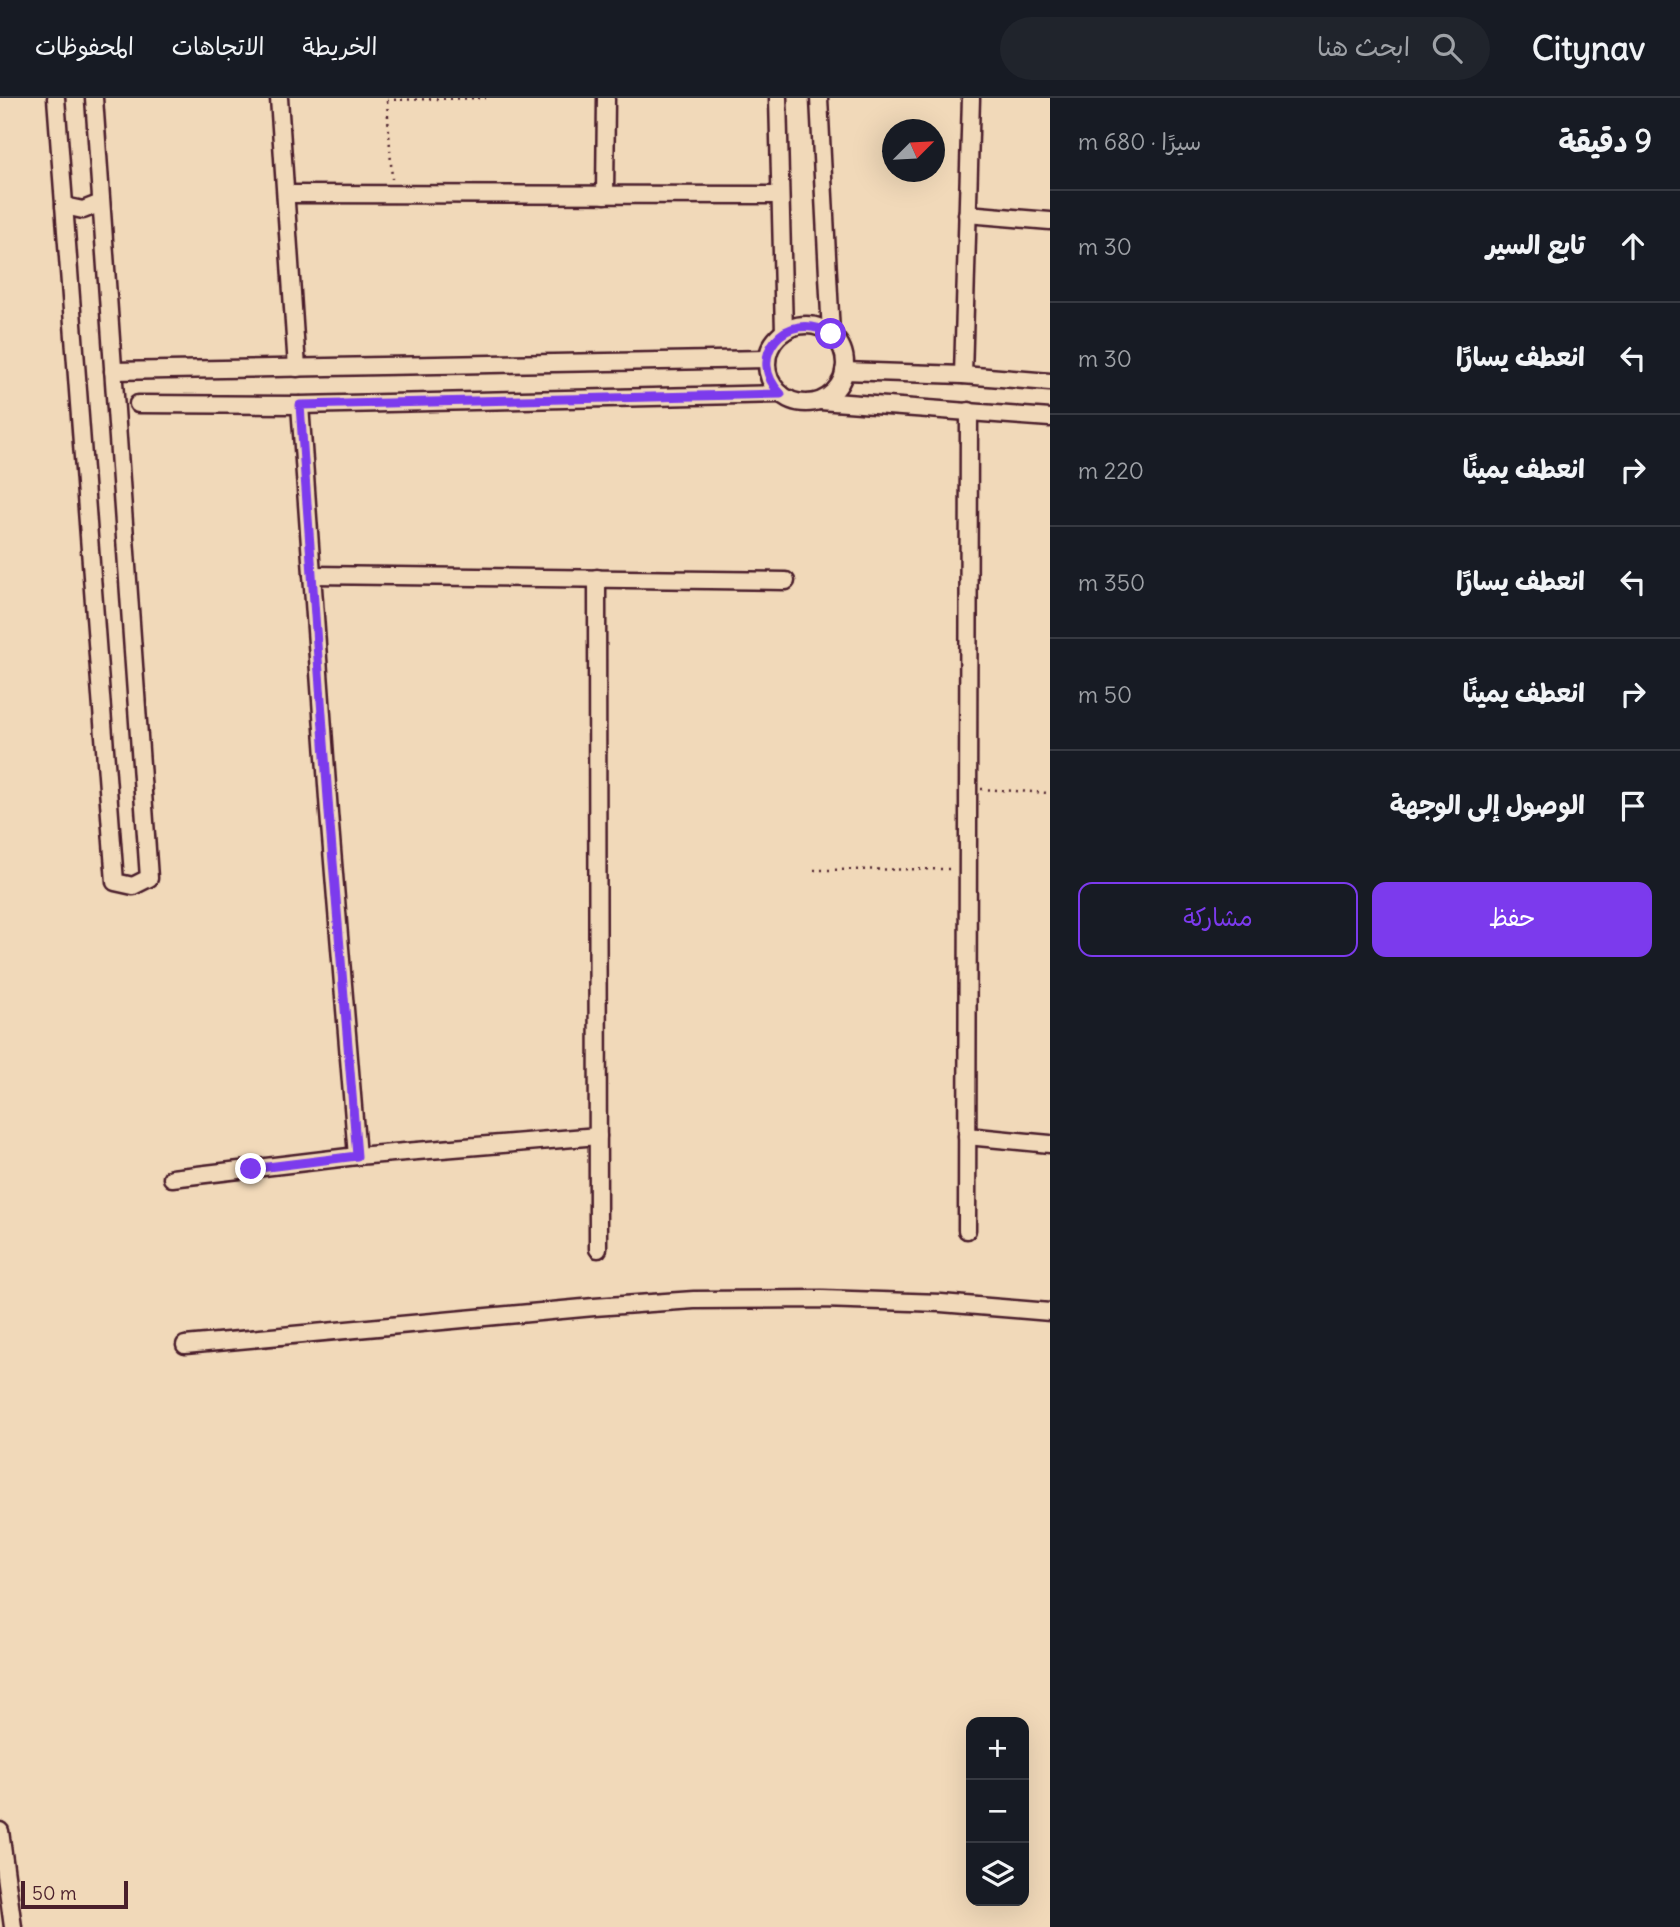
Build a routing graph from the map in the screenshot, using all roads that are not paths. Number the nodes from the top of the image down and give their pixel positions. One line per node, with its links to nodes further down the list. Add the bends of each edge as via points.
1 (56, 98): 12 (street)
2 (94, 98): 11 (street)
3 (279, 98): 8 (street)
4 (606, 98): 9 (street)
5 (778, 98): 10 (street)
6 (819, 98): 16 (street)
7 (971, 98): 13 (street)
8 (286, 194): 9 (street); 18 (street)
9 (606, 195): 10 (street)
10 (780, 195): 15 (street)
11 (101, 203): 12 (street, via 83,210); 20 (street)
12 (64, 206): 20 (street, via 115,882 133,886 149,878)
13 (967, 214): 14 (street); 21 (street)
14 (1050, 220)
15 (784, 332): 16 (street, via 813,326); 17 (street)
16 (831, 334): 19 (street, via 842,351)
17 (767, 359): 18 (street); 23 (street, via 771,382)
18 (297, 368): 20 (street)
19 (844, 370): 21 (street); 24 (street, via 836,389)
20 (113, 371)
21 (962, 375): 22 (street)
22 (1050, 382)
23 (781, 394): 24 (street, via 796,402); 26 (street)
24 (820, 401): 27 (street)
25 (138, 404): 26 (street)
26 (300, 405): 29 (street)
27 (969, 411): 28 (street); 33 (street)
28 (1050, 418)
29 (312, 575): 30 (street); 35 (street)
30 (597, 578): 31 (street); 32 (street)
31 (786, 581)
32 (597, 1136): 35 (street); 38 (street)
33 (967, 1136): 34 (street); 37 (street)
34 (1050, 1144)
35 (357, 1156): 36 (street)
36 (172, 1178)
37 (967, 1230)
38 (598, 1249)
39 (1050, 1312): 40 (street, via 941,1303 694,1300)
40 (185, 1345)
41 (0, 1831): 42 (street)
42 (13, 1927)

